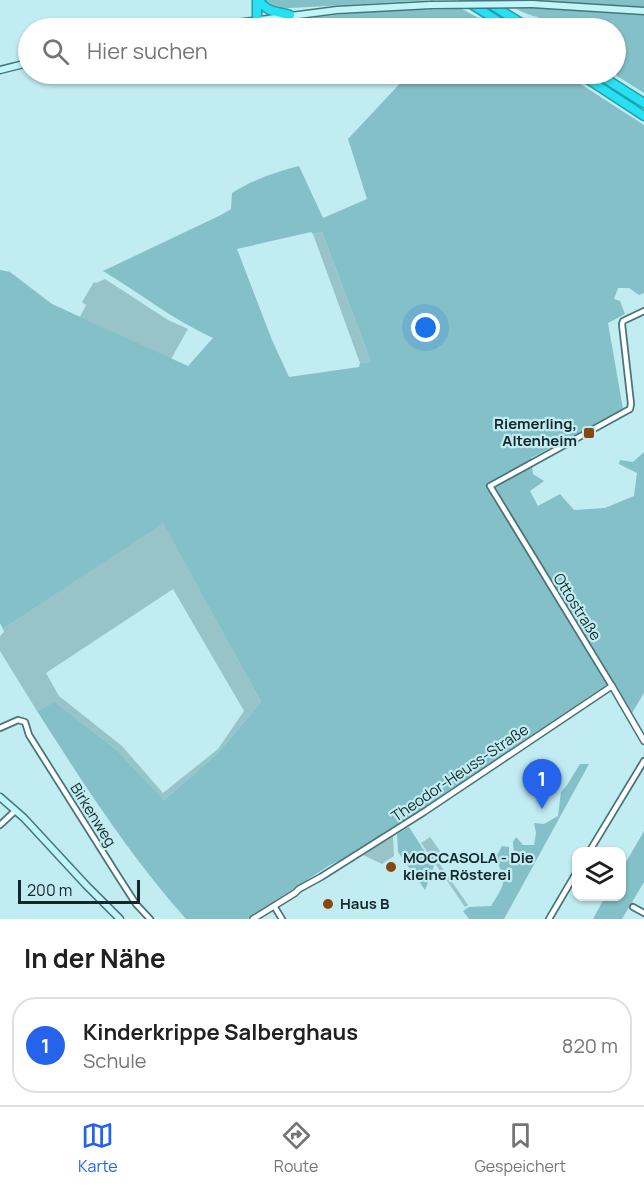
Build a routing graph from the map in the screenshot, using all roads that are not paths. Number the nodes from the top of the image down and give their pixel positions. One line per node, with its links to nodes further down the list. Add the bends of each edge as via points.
1 (258, 0): 5 (highway, via 272,12); 6 (highway)
2 (465, 0): 8 (highway)
3 (484, 0): 9 (highway)
4 (644, 11): 5 (main road, bridge, via 532,4 431,5)
5 (290, 15): 7 (main road)
6 (257, 18)
7 (270, 18)
8 (493, 18)
9 (513, 18)
10 (18, 66): 11 (main road)
11 (0, 70)
12 (595, 84): 15 (highway)
13 (613, 84): 14 (highway)
14 (644, 104)
15 (644, 116)
16 (644, 311): 17 (street, Ottostraße, via 622,324 630,409 490,486)
17 (612, 686): 19 (street, Ottostraße); 26 (street, Theodor-Heuss-Straße, via 424,812)
18 (0, 728): 30 (street, Birkenweg, via 25,722 29,735 118,876)
19 (644, 741)
20 (644, 761): 24 (street)
21 (0, 797): 22 (main road)
22 (15, 811): 23 (street); 29 (main road)
23 (0, 825)
24 (593, 847)
25 (572, 880): 33 (street)
26 (274, 906): 31 (street, Theodor-Heuss-Straße); 32 (street)
27 (633, 907): 28 (street)
28 (644, 913)
29 (120, 919)
30 (150, 919)
31 (254, 919)
32 (282, 919)
33 (549, 919)

